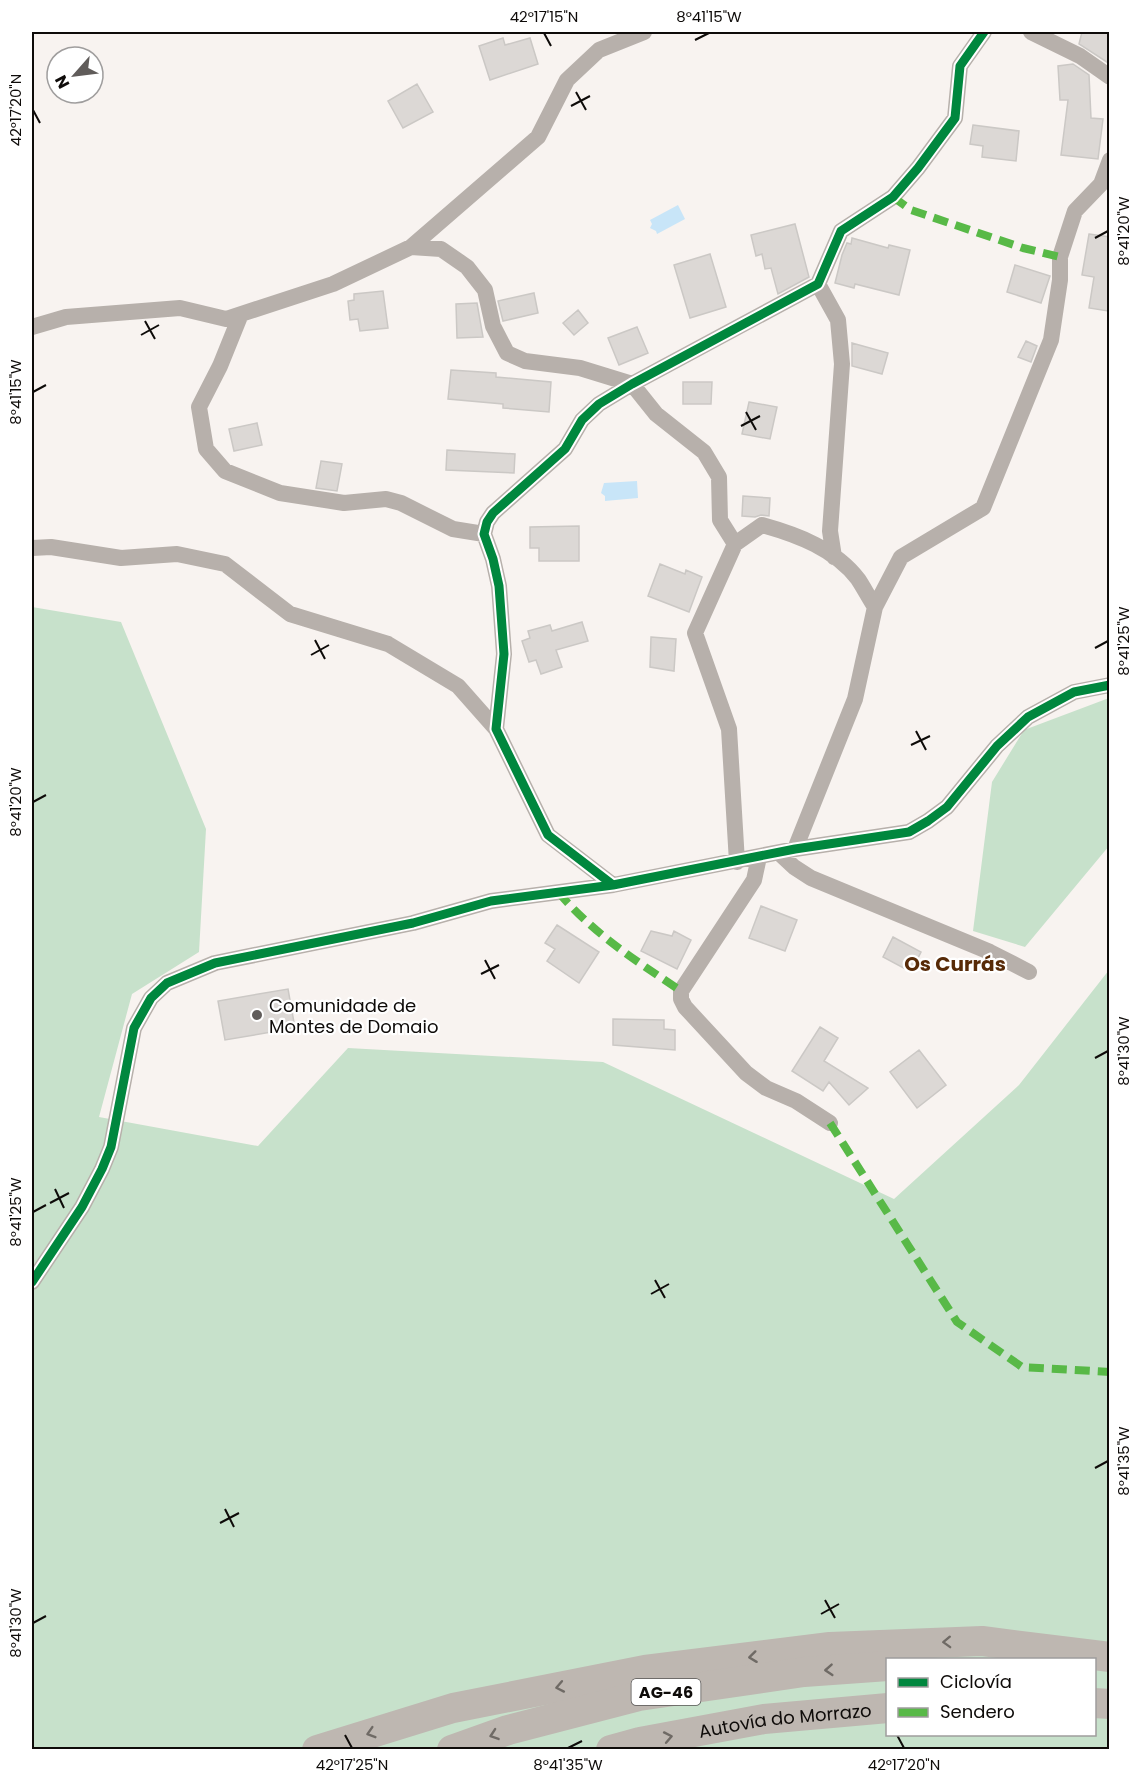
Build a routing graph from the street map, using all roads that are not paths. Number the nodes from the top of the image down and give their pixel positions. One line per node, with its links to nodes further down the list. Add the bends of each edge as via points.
1 (644, 32): 6 (street, via 599,50 567,80 538,137)
2 (984, 32): 7 (street, via 960,66 956,118 893,197 841,231)
3 (1031, 32): 4 (street, via 1080,56)
4 (1110, 77)
5 (1110, 160): 15 (street, via 1101,184 1075,211 1060,257 1051,340 983,508 901,557)
6 (411, 247): 8 (street, via 333,284); 10 (street, via 441,249 467,267 485,290 493,326 507,354 525,361 580,368)
7 (818, 284): 10 (street); 14 (street, via 838,320 842,364 830,531)
8 (241, 314): 9 (street, via 226,319 180,308 66,317); 11 (street, via 199,407 206,449 225,471 280,493 344,503 386,499 453,529)
9 (32, 327)
10 (632, 384): 11 (street, via 599,404 582,420 565,449 493,513); 12 (street, via 656,414 704,452 719,477 720,520)
11 (484, 534): 17 (street, via 499,586 504,654)
12 (735, 544): 14 (street, via 762,525 826,549); 20 (street, via 694,633 729,729)
13 (32, 548): 17 (street, via 51,547 121,558 177,554 225,564 290,614 388,644 458,686)
14 (834, 557): 15 (street, via 857,578)
15 (875, 607): 18 (street, via 855,699)
16 (1110, 685): 18 (street, via 1074,692 1028,717 997,746 947,807 909,832)
17 (496, 729): 21 (street, via 548,835)
18 (787, 851): 19 (street); 22 (street, via 794,867 811,878 979,947)
19 (759, 857): 20 (street); 23 (street, via 754,880 681,991 681,999 746,1073)
20 (737, 862): 21 (street)
21 (613, 885): 24 (street, via 491,902 413,923 215,963 167,983 151,998 134,1028 111,1147 102,1169 82,1207)
22 (1029, 972)
23 (830, 1123)
24 (32, 1282)
25 (1110, 1659): 28 (highway, one-way to 28, via 982,1641 819,1649 645,1670 453,1708)
26 (886, 1666): 29 (highway, AG-46, one-way to 29, via 804,1672 639,1696 508,1730)
27 (886, 1708): 30 (highway, Autovía do Morrazo / AG-46, one-way to 27, via 764,1719)
28 (316, 1749)
29 (452, 1749)
30 (611, 1749)

